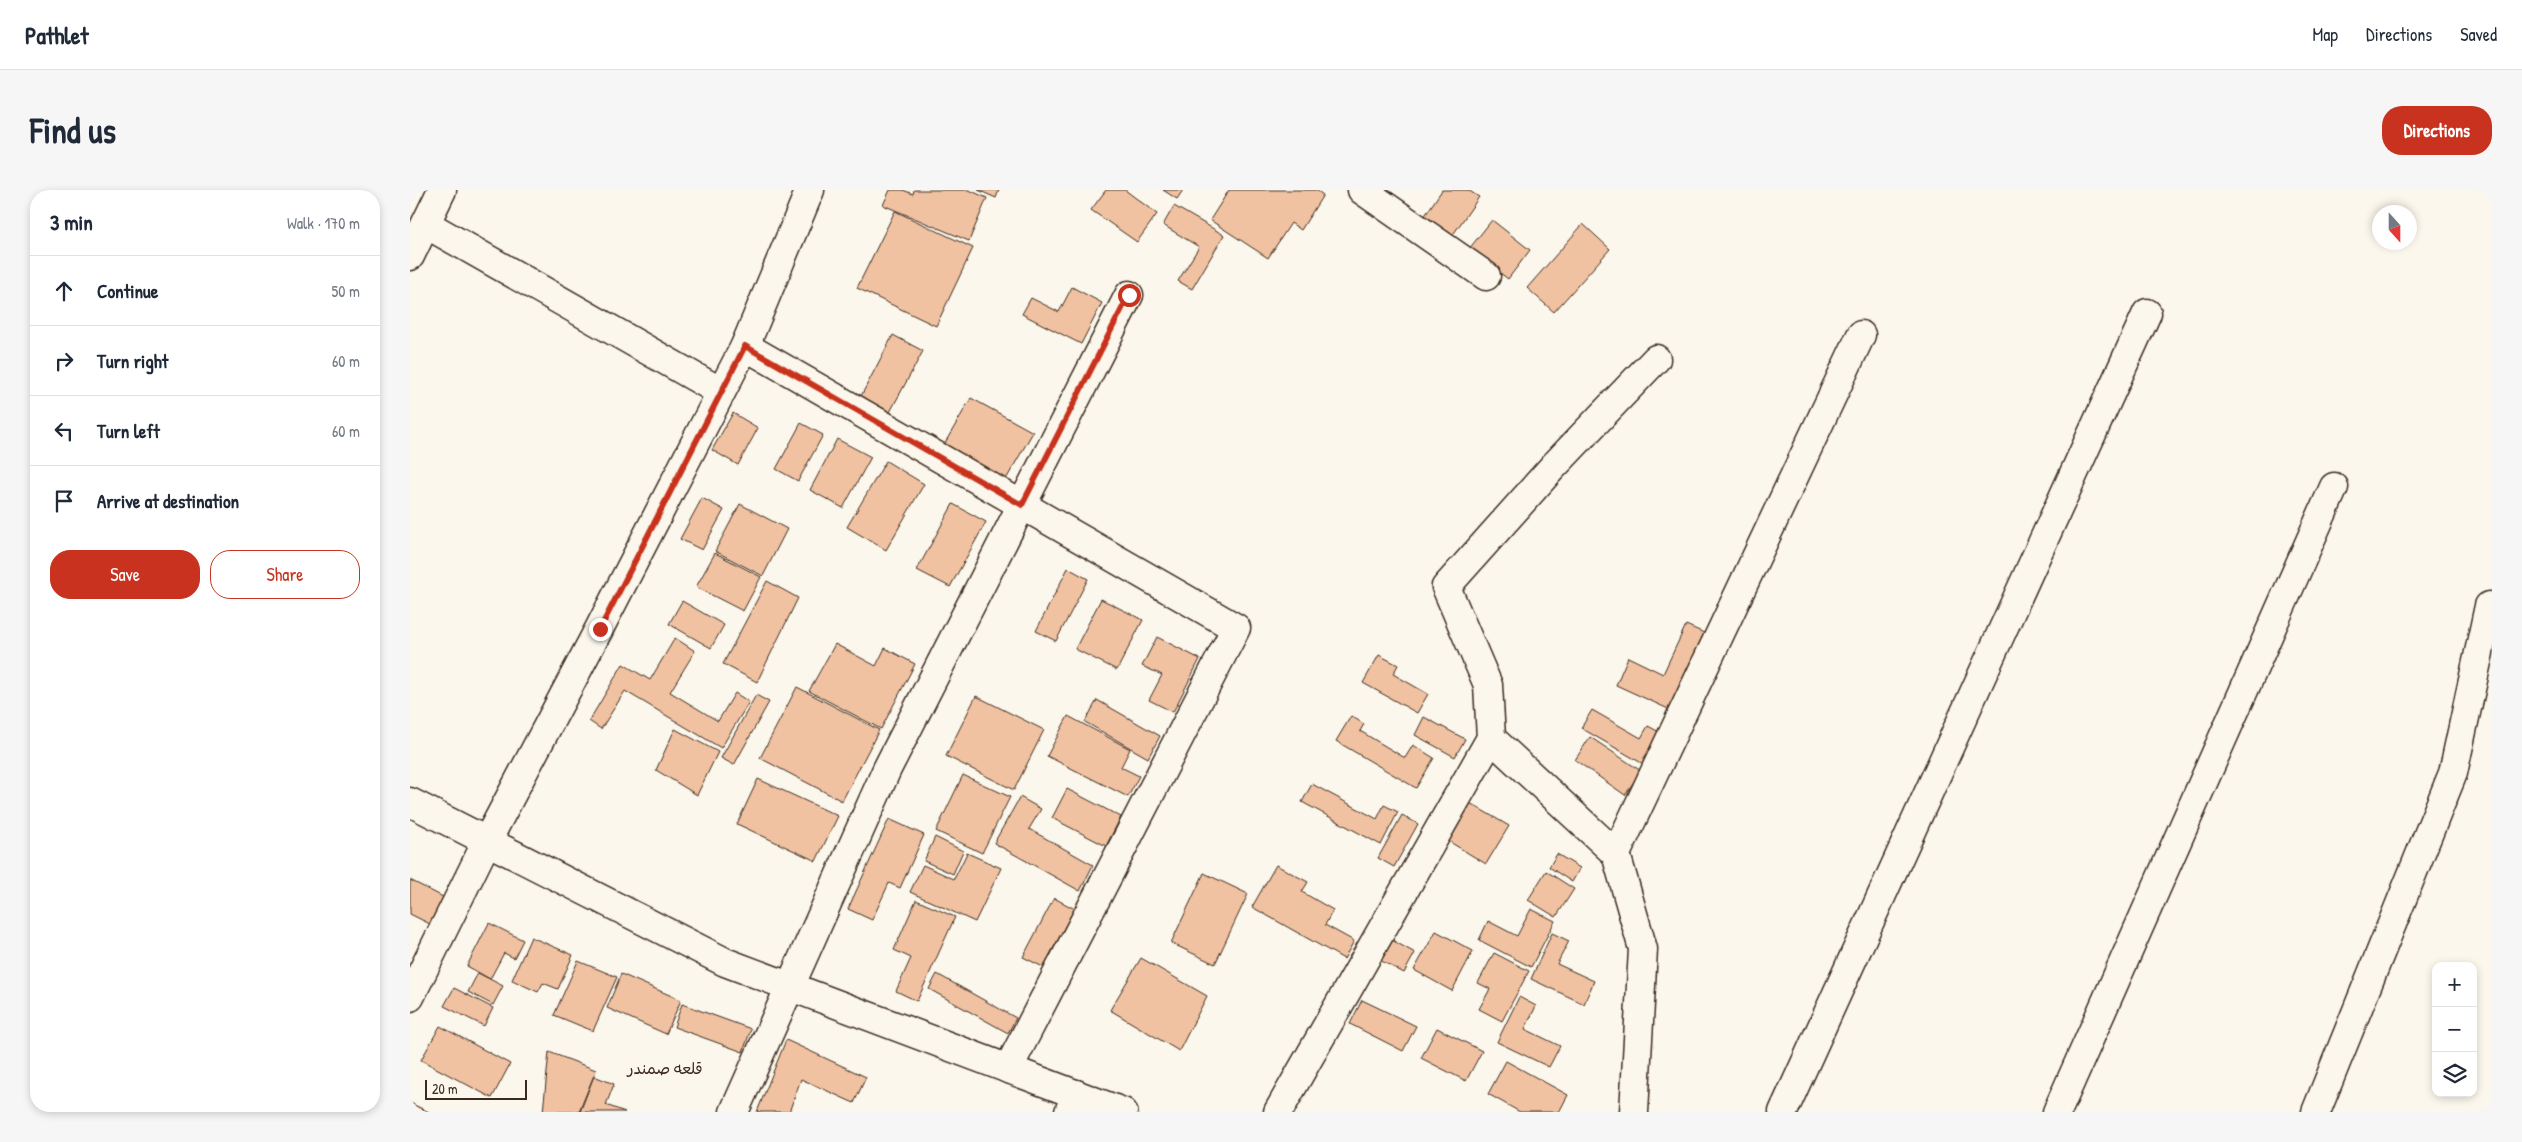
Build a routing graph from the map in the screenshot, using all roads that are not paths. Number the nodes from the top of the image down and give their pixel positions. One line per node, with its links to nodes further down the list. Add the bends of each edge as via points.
1 (442, 190): 4 (street)
2 (810, 190): 10 (street)
3 (1362, 190): 6 (street)
4 (426, 224): 5 (street); 12 (street)
5 (410, 256)
6 (1486, 276)
7 (1129, 295): 14 (street)
8 (2147, 313): 28 (street)
9 (1861, 335): 19 (street)
10 (745, 346): 12 (street); 14 (street)
11 (1656, 359): 16 (street, via 1552,468 1446,587 1488,685)
12 (721, 392): 18 (street)
13 (2334, 487): 29 (street)
14 (1022, 505): 20 (street, via 887,769); 22 (street, via 1236,628)
15 (2489, 606): 30 (street, via 2454,773)
16 (1491, 738): 19 (street); 26 (street)
17 (410, 802): 18 (street)
18 (487, 841): 20 (street, via 725,962); 21 (street)
19 (1616, 854): 27 (street, via 1643,949)
20 (790, 987): 22 (street); 24 (street)
21 (410, 997)
22 (1008, 1069): 23 (street)
23 (1072, 1103): 25 (street)
24 (734, 1112)
25 (1123, 1112)
26 (1278, 1112)
27 (1634, 1112)
28 (1782, 1112)
29 (2057, 1112)
30 (2316, 1112)

